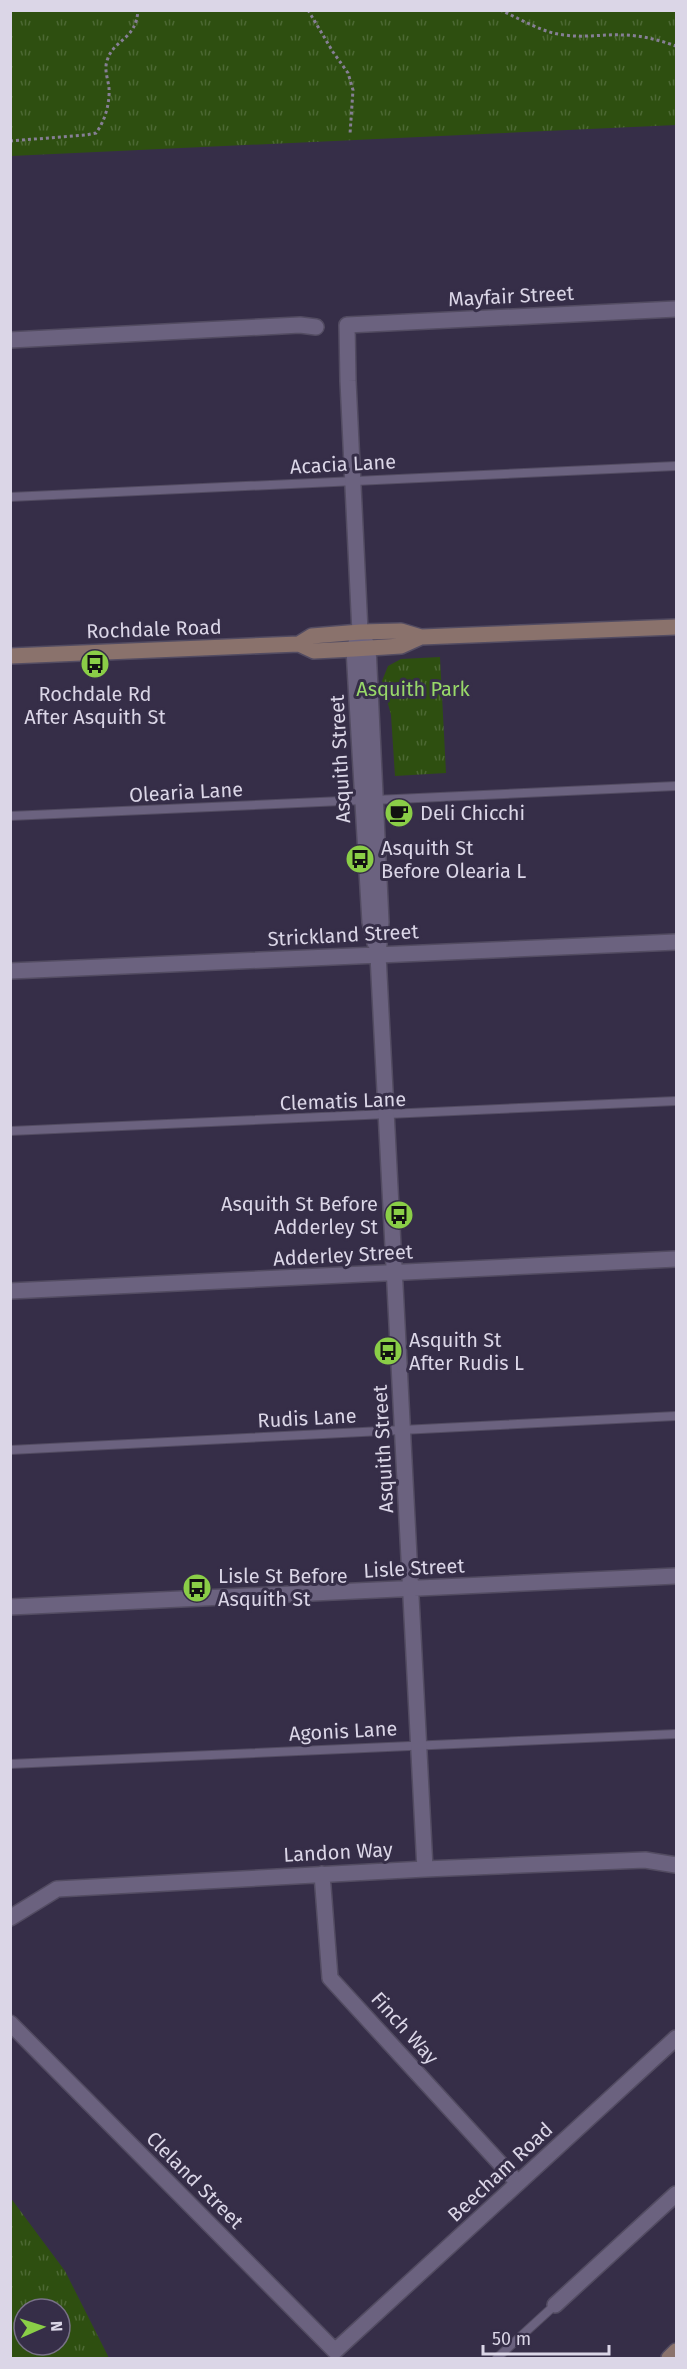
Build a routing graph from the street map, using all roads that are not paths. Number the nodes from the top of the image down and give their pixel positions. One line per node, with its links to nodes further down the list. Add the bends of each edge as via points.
1 (676, 309): 2 (street, Mayfair Street)
2 (347, 325): 6 (street, Asquith Street)
3 (316, 327): 4 (street)
4 (10, 340)
5 (676, 466): 6 (lane, Acacia Lane)
6 (352, 480): 7 (lane, Acacia Lane); 9 (street, Asquith Street)
7 (10, 497)
8 (676, 627): 10 (main road, Rochdale Road)
9 (360, 632): 10 (main road, Rochdale Road, via 401,632); 11 (main road, Rochdale Road, via 312,636); 12 (street, Asquith Street)
10 (420, 637): 12 (main road, Rochdale Road, via 401,646)
11 (299, 644): 12 (main road, Rochdale Road, via 314,651); 13 (main road, Rochdale Road)
12 (361, 648): 15 (street, Asquith Street)
13 (10, 657)
14 (676, 786): 15 (lane, Olearia Lane)
15 (369, 800): 16 (lane, Olearia Lane); 18 (street, Asquith Street, via 370,922)
16 (10, 816)
17 (676, 942): 18 (street, Strickland Street)
18 (378, 955): 19 (street, Strickland Street); 21 (street, Asquith Street)
19 (10, 971)
20 (676, 1101): 21 (lane, Clematis Lane)
21 (386, 1115): 22 (lane, Clematis Lane); 24 (street, Asquith Street)
22 (10, 1131)
23 (676, 1259): 24 (street, Adderley Street)
24 (393, 1274): 25 (street, Adderley Street); 27 (street, Asquith Street)
25 (10, 1291)
26 (676, 1416): 27 (lane, Rudis Lane)
27 (403, 1430): 28 (lane, Rudis Lane); 30 (street, Asquith Street)
28 (10, 1450)
29 (676, 1576): 30 (street, Lisle Street)
30 (412, 1589): 31 (street, Lisle Street); 33 (street, Asquith Street)
31 (10, 1607)
32 (676, 1734): 33 (lane, Agonis Lane)
33 (419, 1744): 34 (lane, Agonis Lane); 36 (street, Asquith Street)
34 (10, 1764)
35 (676, 1865): 36 (street, Landon Way, via 645,1860)
36 (425, 1869): 37 (street, Landon Way)
37 (322, 1874): 38 (street, Landon Way, via 57,1889); 41 (street, Finch Way, via 330,1978)
38 (10, 1918)
39 (10, 2023): 44 (street, Cleland Street, via 335,2351)
40 (676, 2038): 41 (street, Beecham Road)
41 (518, 2183): 44 (street, Beecham Road)
42 (676, 2194): 43 (street)
43 (555, 2305): 46 (lane)
44 (351, 2337)
45 (676, 2351): 47 (main road)
46 (497, 2358)
47 (669, 2358)

